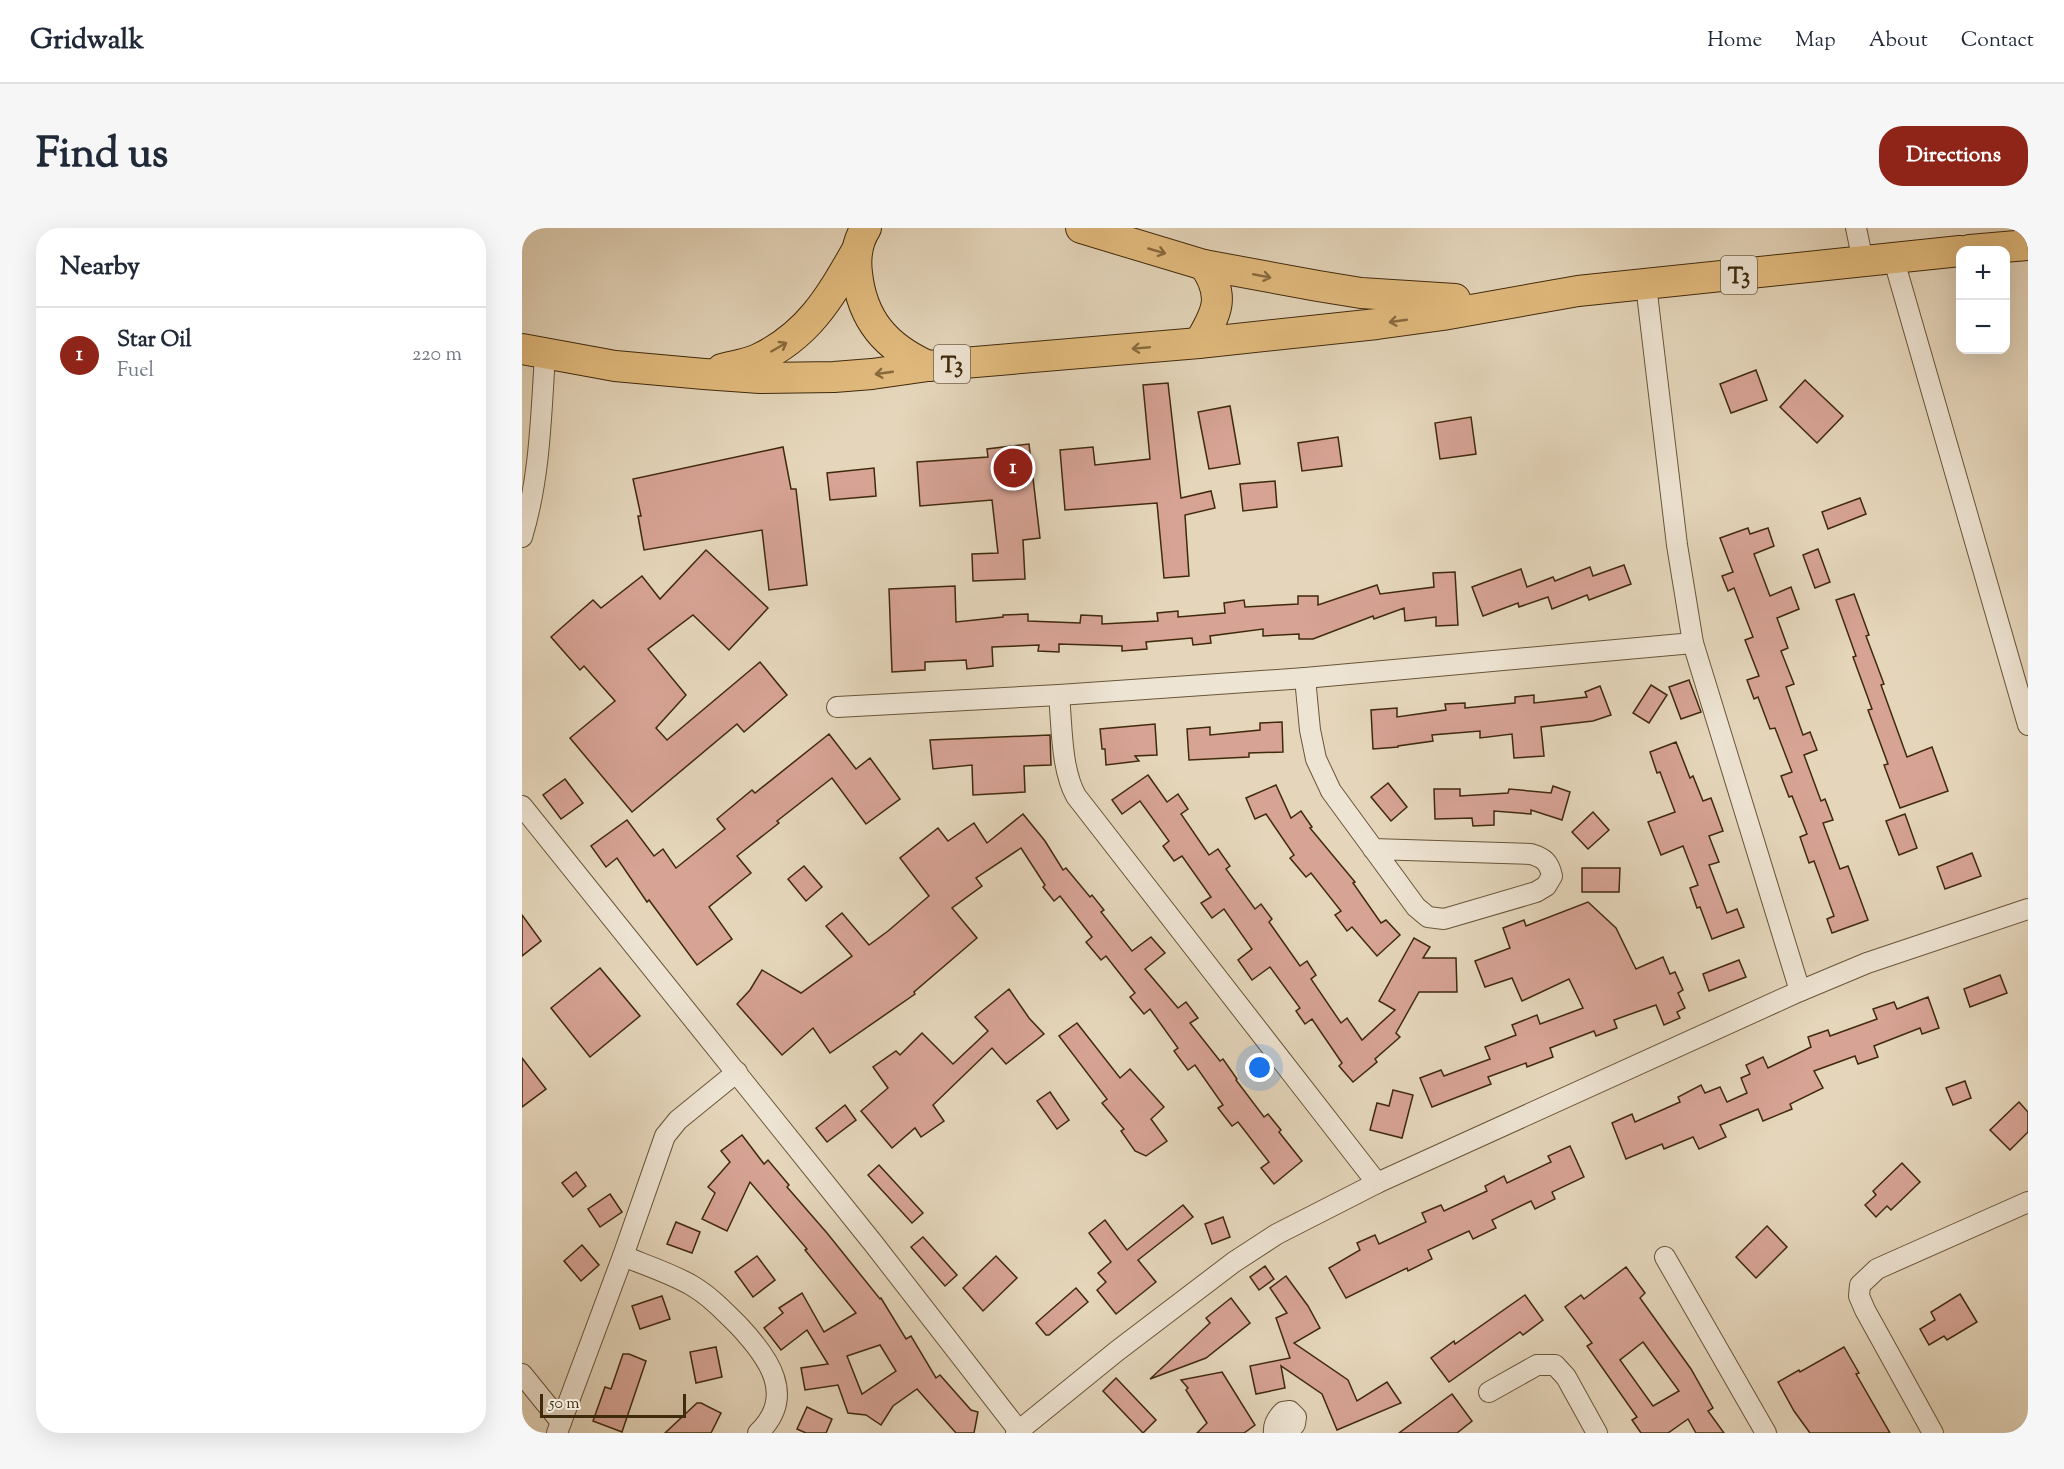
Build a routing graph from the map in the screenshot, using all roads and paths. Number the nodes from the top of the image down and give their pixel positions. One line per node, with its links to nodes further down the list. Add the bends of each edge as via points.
1 (1081, 228): 9 (highway, T3, one-way to 9)
2 (1856, 228): 8 (street)
3 (861, 239): 14 (highway, T3, via 858,287 866,311 895,347); 15 (highway, T3, one-way to 3, via 756,360 804,328 823,306)
4 (2028, 245): 5 (highway)
5 (2010, 247)
6 (1956, 251): 7 (highway, T3)
7 (1893, 257): 8 (highway, T3); 21 (street)
8 (1863, 261): 10 (highway, T3)
9 (1204, 264): 11 (highway, T3, one-way to 11, via 1361,293); 12 (highway, via 1212,276 1218,303)
10 (1646, 285): 11 (highway, T3); 17 (street, via 1677,545)
11 (1518, 301): 12 (highway, T3, one-way to 12, via 1377,324)
12 (1199, 343): 14 (highway, T3, one-way to 14)
13 (533, 352): 15 (highway, T3, via 615,366); 16 (street, via 539,450)
14 (927, 366): 15 (highway, T3, one-way to 15, via 834,377)
15 (704, 374)
16 (522, 537)
17 (1693, 643): 18 (street); 25 (street)
18 (1305, 678): 19 (street); 23 (street, via 1316,759 1331,790)
19 (1059, 695): 20 (street); 27 (street, via 1067,771 1076,796)
20 (837, 706)
21 (2028, 725)
22 (522, 806): 26 (street)
23 (1373, 849): 23 (street, via 1416,907 1428,917 1444,919 1536,892 1552,876 1543,858 1531,854)
24 (2028, 909): 25 (street, via 1867,963)
25 (1800, 991): 27 (street)
26 (737, 1072): 29 (street, via 664,1136); 34 (street)
27 (1377, 1183): 34 (street, via 1276,1234 1234,1262)
28 (2028, 1202): 40 (street, via 1877,1269 1860,1285 1859,1296 1865,1310)
29 (623, 1256): 33 (street); 35 (street, via 706,1294 766,1358 777,1399 774,1413)
30 (1665, 1257): 39 (street)
31 (522, 1374): 33 (street)
32 (1489, 1392): 38 (street, via 1537,1365 1555,1365 1566,1377)
33 (559, 1428)
34 (1018, 1432)
35 (758, 1433)
36 (1274, 1433): 37 (street, via 1278,1416 1290,1411 1296,1417)
37 (1288, 1433)
38 (1597, 1433)
39 (1766, 1433)
40 (1933, 1433)

